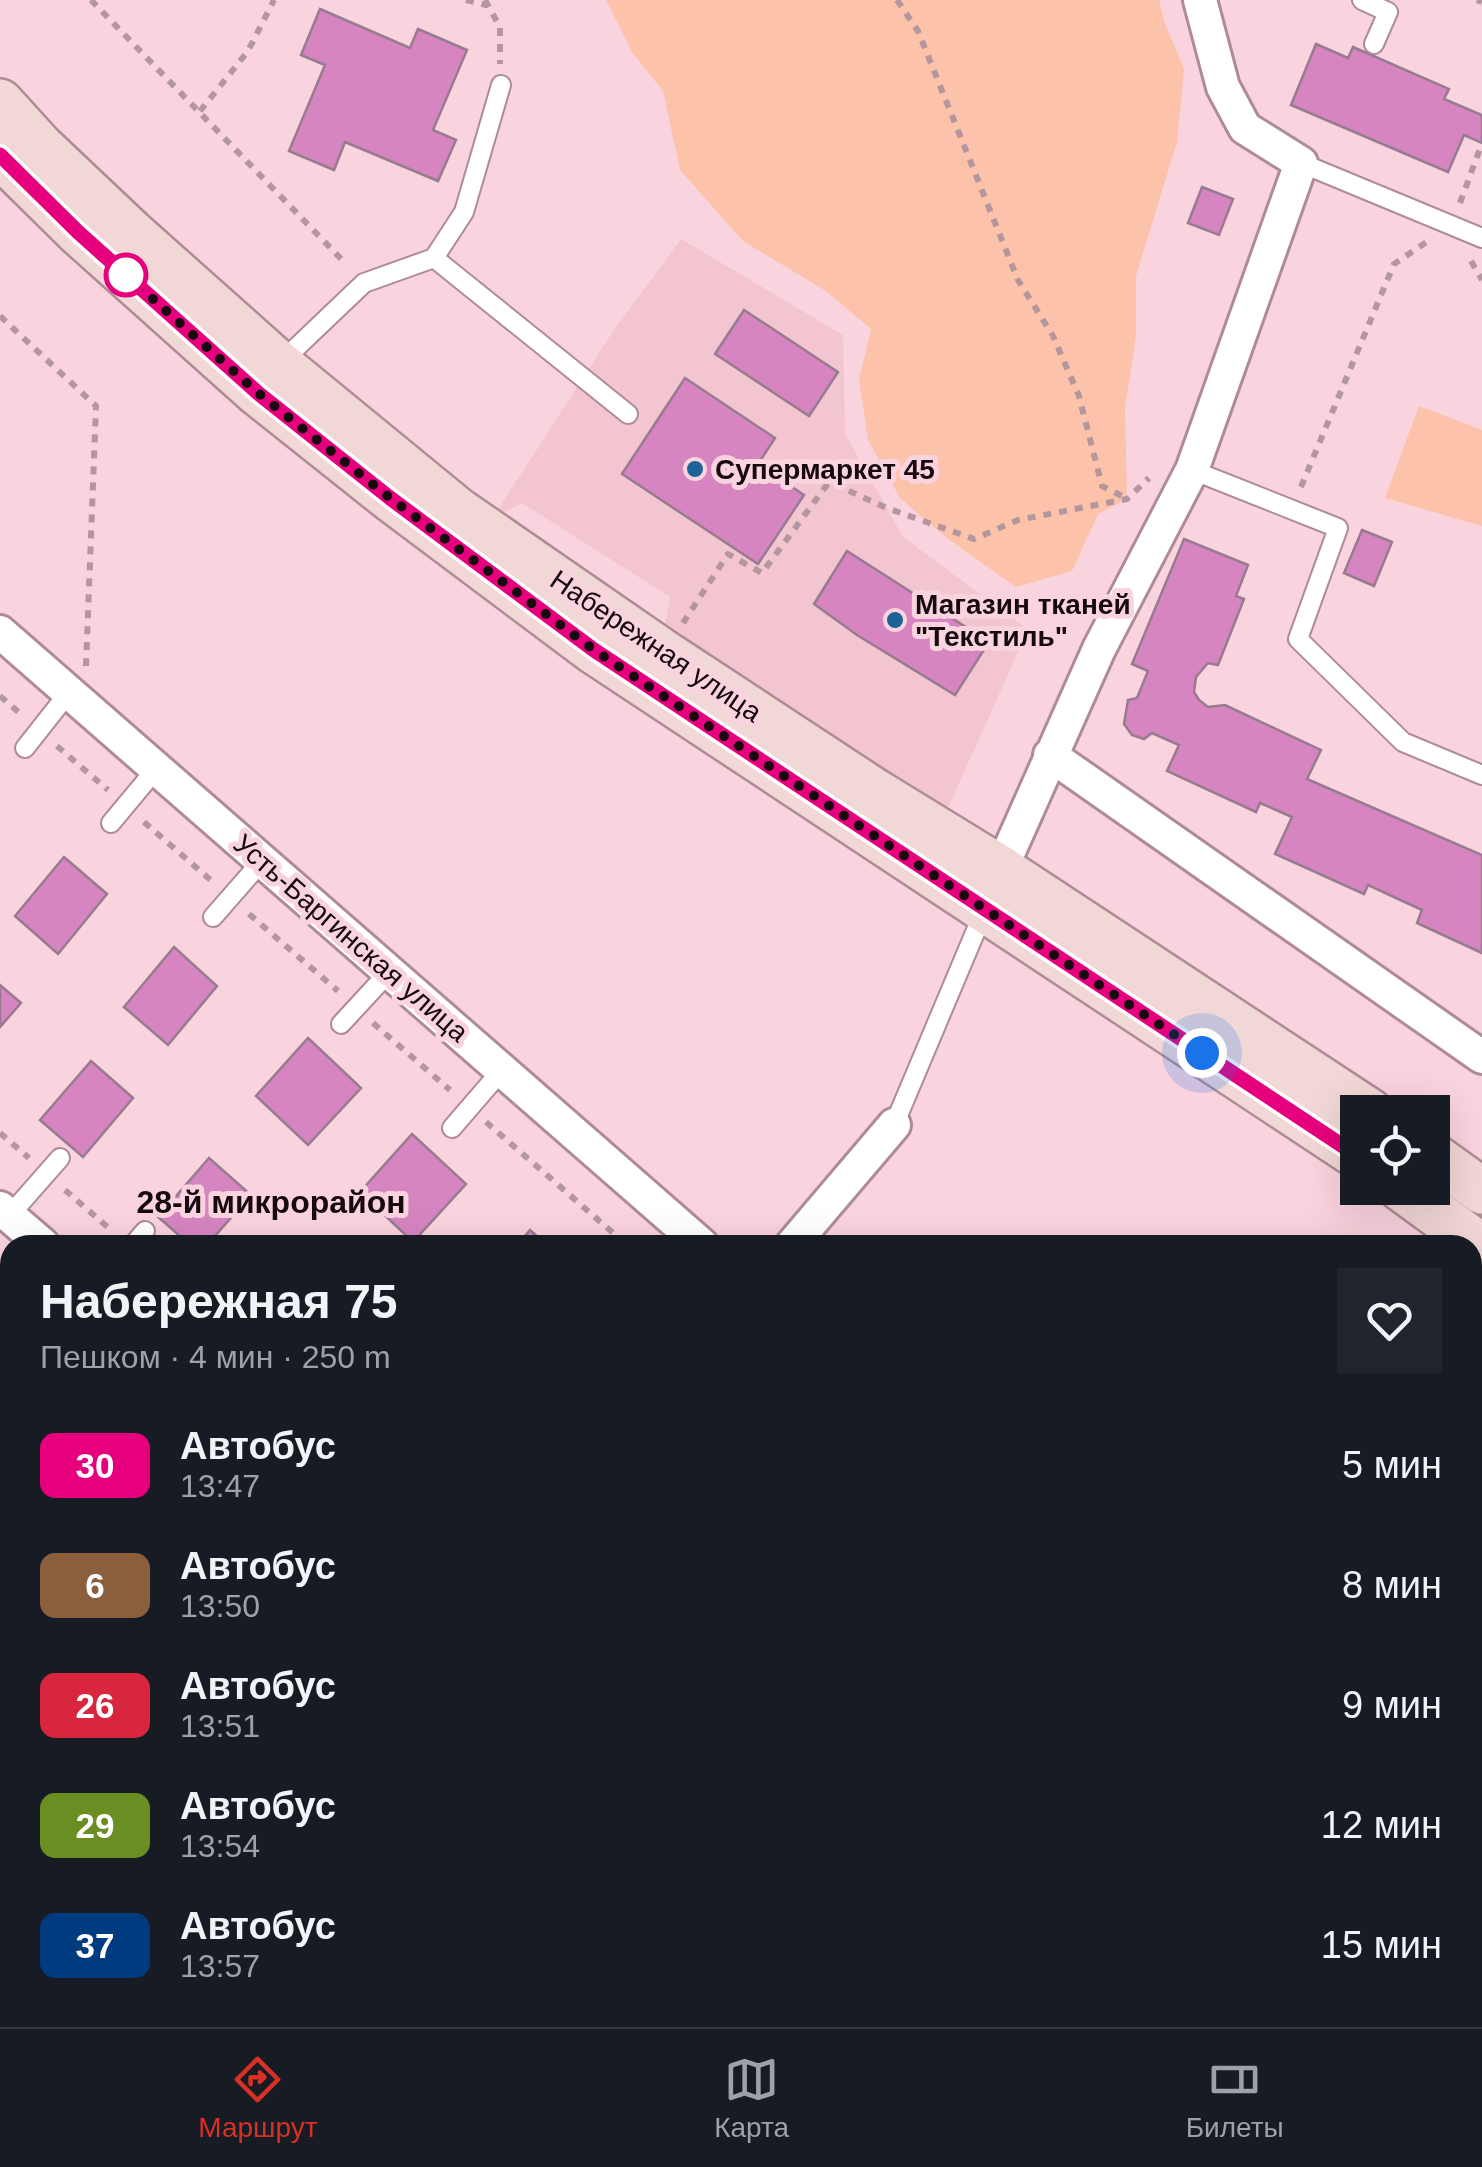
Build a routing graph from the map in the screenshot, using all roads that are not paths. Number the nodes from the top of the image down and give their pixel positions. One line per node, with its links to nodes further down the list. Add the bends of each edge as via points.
1 (1200, 0): 7 (street, via 1222,87 1245,128)
2 (1362, 0): 3 (lane, via 1388,12)
3 (1374, 44)
4 (500, 85): 9 (lane, via 464,212)
5 (0, 102): 10 (main road, Набережная улица)
6 (0, 154): 10 (main road, Набережная улица, via 78,232)
7 (1301, 163): 8 (lane); 12 (street)
8 (1482, 238)
9 (434, 258): 10 (lane, via 364,283); 11 (lane)
10 (268, 378): 21 (main road, Набережная улица, via 874,791); 21 (main road, Набережная улица, via 390,498 594,650)
11 (628, 414)
12 (1192, 470): 16 (street); 18 (lane, via 1338,528 1298,639 1403,742)
13 (0, 632): 14 (street, Усть-Баргинская улица)
14 (77, 699): 15 (lane); 17 (street, Усть-Баргинская улица)
15 (25, 748)
16 (1050, 754): 21 (street); 25 (street)
17 (156, 769): 19 (lane); 20 (street, Усть-Баргинская улица)
18 (1482, 775)
19 (112, 823)
20 (262, 861): 22 (lane); 23 (street, Усть-Баргинская улица)
21 (993, 889): 27 (main road, Набережная улица); 28 (lane); 30 (main road, Набережная улица)
22 (213, 916)
23 (389, 972): 24 (lane); 26 (street, Усть-Баргинская улица)
24 (342, 1024)
25 (1482, 1057)
26 (502, 1070): 29 (lane); 37 (street, Усть-Баргинская улица)
27 (1341, 1095)
28 (894, 1125): 38 (street)
29 (452, 1128)
30 (1340, 1143)
31 (60, 1158): 35 (lane)
32 (1450, 1168): 33 (main road)
33 (1482, 1191)
34 (1424, 1205): 39 (main road)
35 (4, 1212): 36 (street)
36 (31, 1235)
37 (691, 1235)
38 (800, 1235)
39 (1466, 1235)

